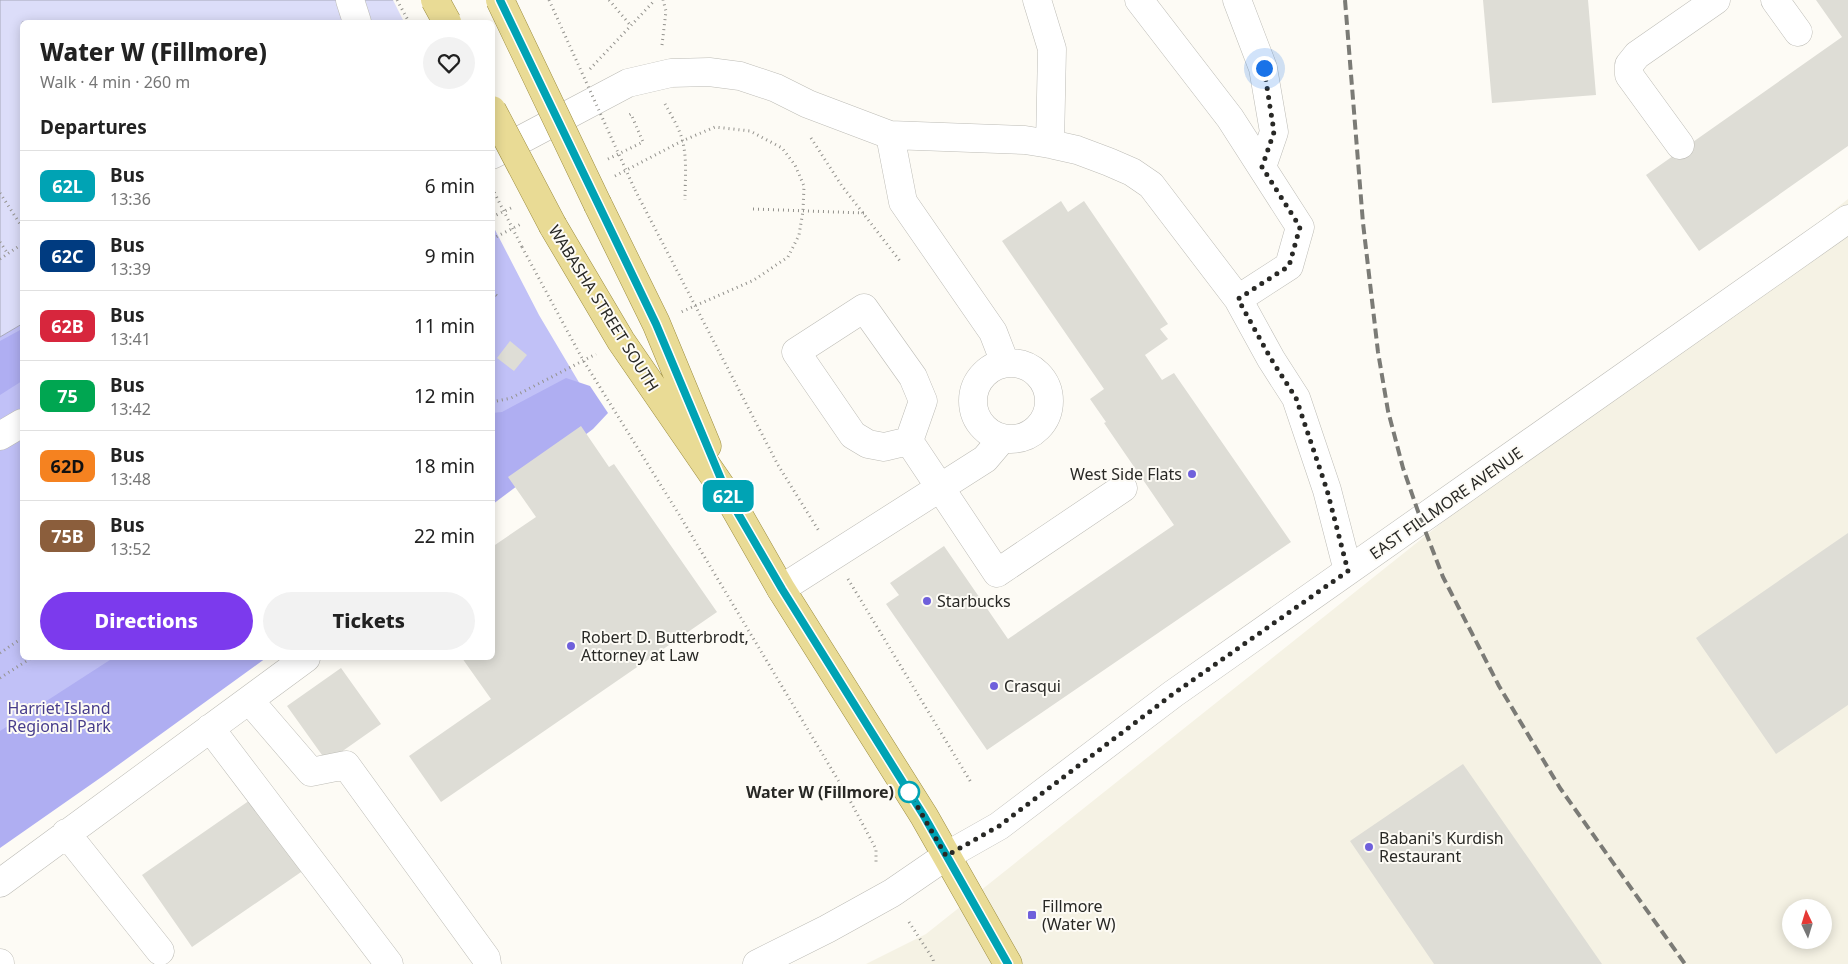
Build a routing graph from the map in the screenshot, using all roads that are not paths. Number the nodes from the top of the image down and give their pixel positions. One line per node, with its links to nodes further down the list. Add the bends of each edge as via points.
1 (350, 0): 9 (street)
2 (435, 0): 10 (main road, bridge)
3 (500, 0): 27 (main road, WABASHA STREET SOUTH, bridge, via 656,324)
4 (1037, 0): 14 (street, via 1052,49)
5 (1140, 0): 17 (street, via 1230,118)
6 (1237, 0): 17 (street, via 1264,68 1274,132)
7 (1716, 0): 15 (street, via 1637,55 1629,65 1629,75)
8 (1776, 0): 11 (street)
9 (356, 20)
10 (446, 20)
11 (1798, 32)
12 (495, 117): 27 (main road, WABASHA STREET SOUTH, bridge, via 540,224)
13 (890, 135): 14 (street, via 1024,140); 16 (street, via 740,76 672,72 628,83); 20 (street, via 903,202 993,332)
14 (1050, 144): 19 (street, via 1109,162 1151,185)
15 (1680, 145)
16 (495, 153)
17 (1262, 167): 19 (street, via 1300,227 1289,266)
18 (1848, 219): 28 (street, EAST FILLMORE AVENUE)
19 (1238, 299): 28 (street, via 1296,398 1327,490)
20 (1006, 363): 23 (street, via 982,376 972,400 980,425); 23 (street, via 1029,367 1046,385 1050,397 1049,409 1037,430 1026,437)
21 (20, 424): 22 (street)
22 (0, 436)
23 (1002, 439): 25 (street, via 984,459)
24 (909, 441): 24 (street, via 884,447 868,444 853,435 796,352 864,308 913,377 923,401); 25 (street)
25 (940, 488): 26 (street, via 997,573); 29 (street)
26 (1123, 488)
27 (729, 498): 29 (main road, WABASHA STREET SOUTH)
28 (1348, 571): 34 (street, EAST FILLMORE AVENUE, via 1173,694 999,826)
29 (782, 589): 34 (main road, WABASHA STREET SOUTH)
30 (303, 660): 31 (street)
31 (249, 700): 32 (street); 38 (street, via 311,772 346,765 486,958)
32 (210, 728): 33 (street); 37 (street)
33 (66, 832): 35 (street); 36 (street)
34 (946, 856): 39 (street, EAST FILLMORE AVENUE, via 892,893); 40 (main road, WABASHA STREET SOUTH)
35 (0, 882)
36 (160, 951)
37 (389, 964)
38 (487, 964)
39 (757, 964)
40 (1008, 964)

